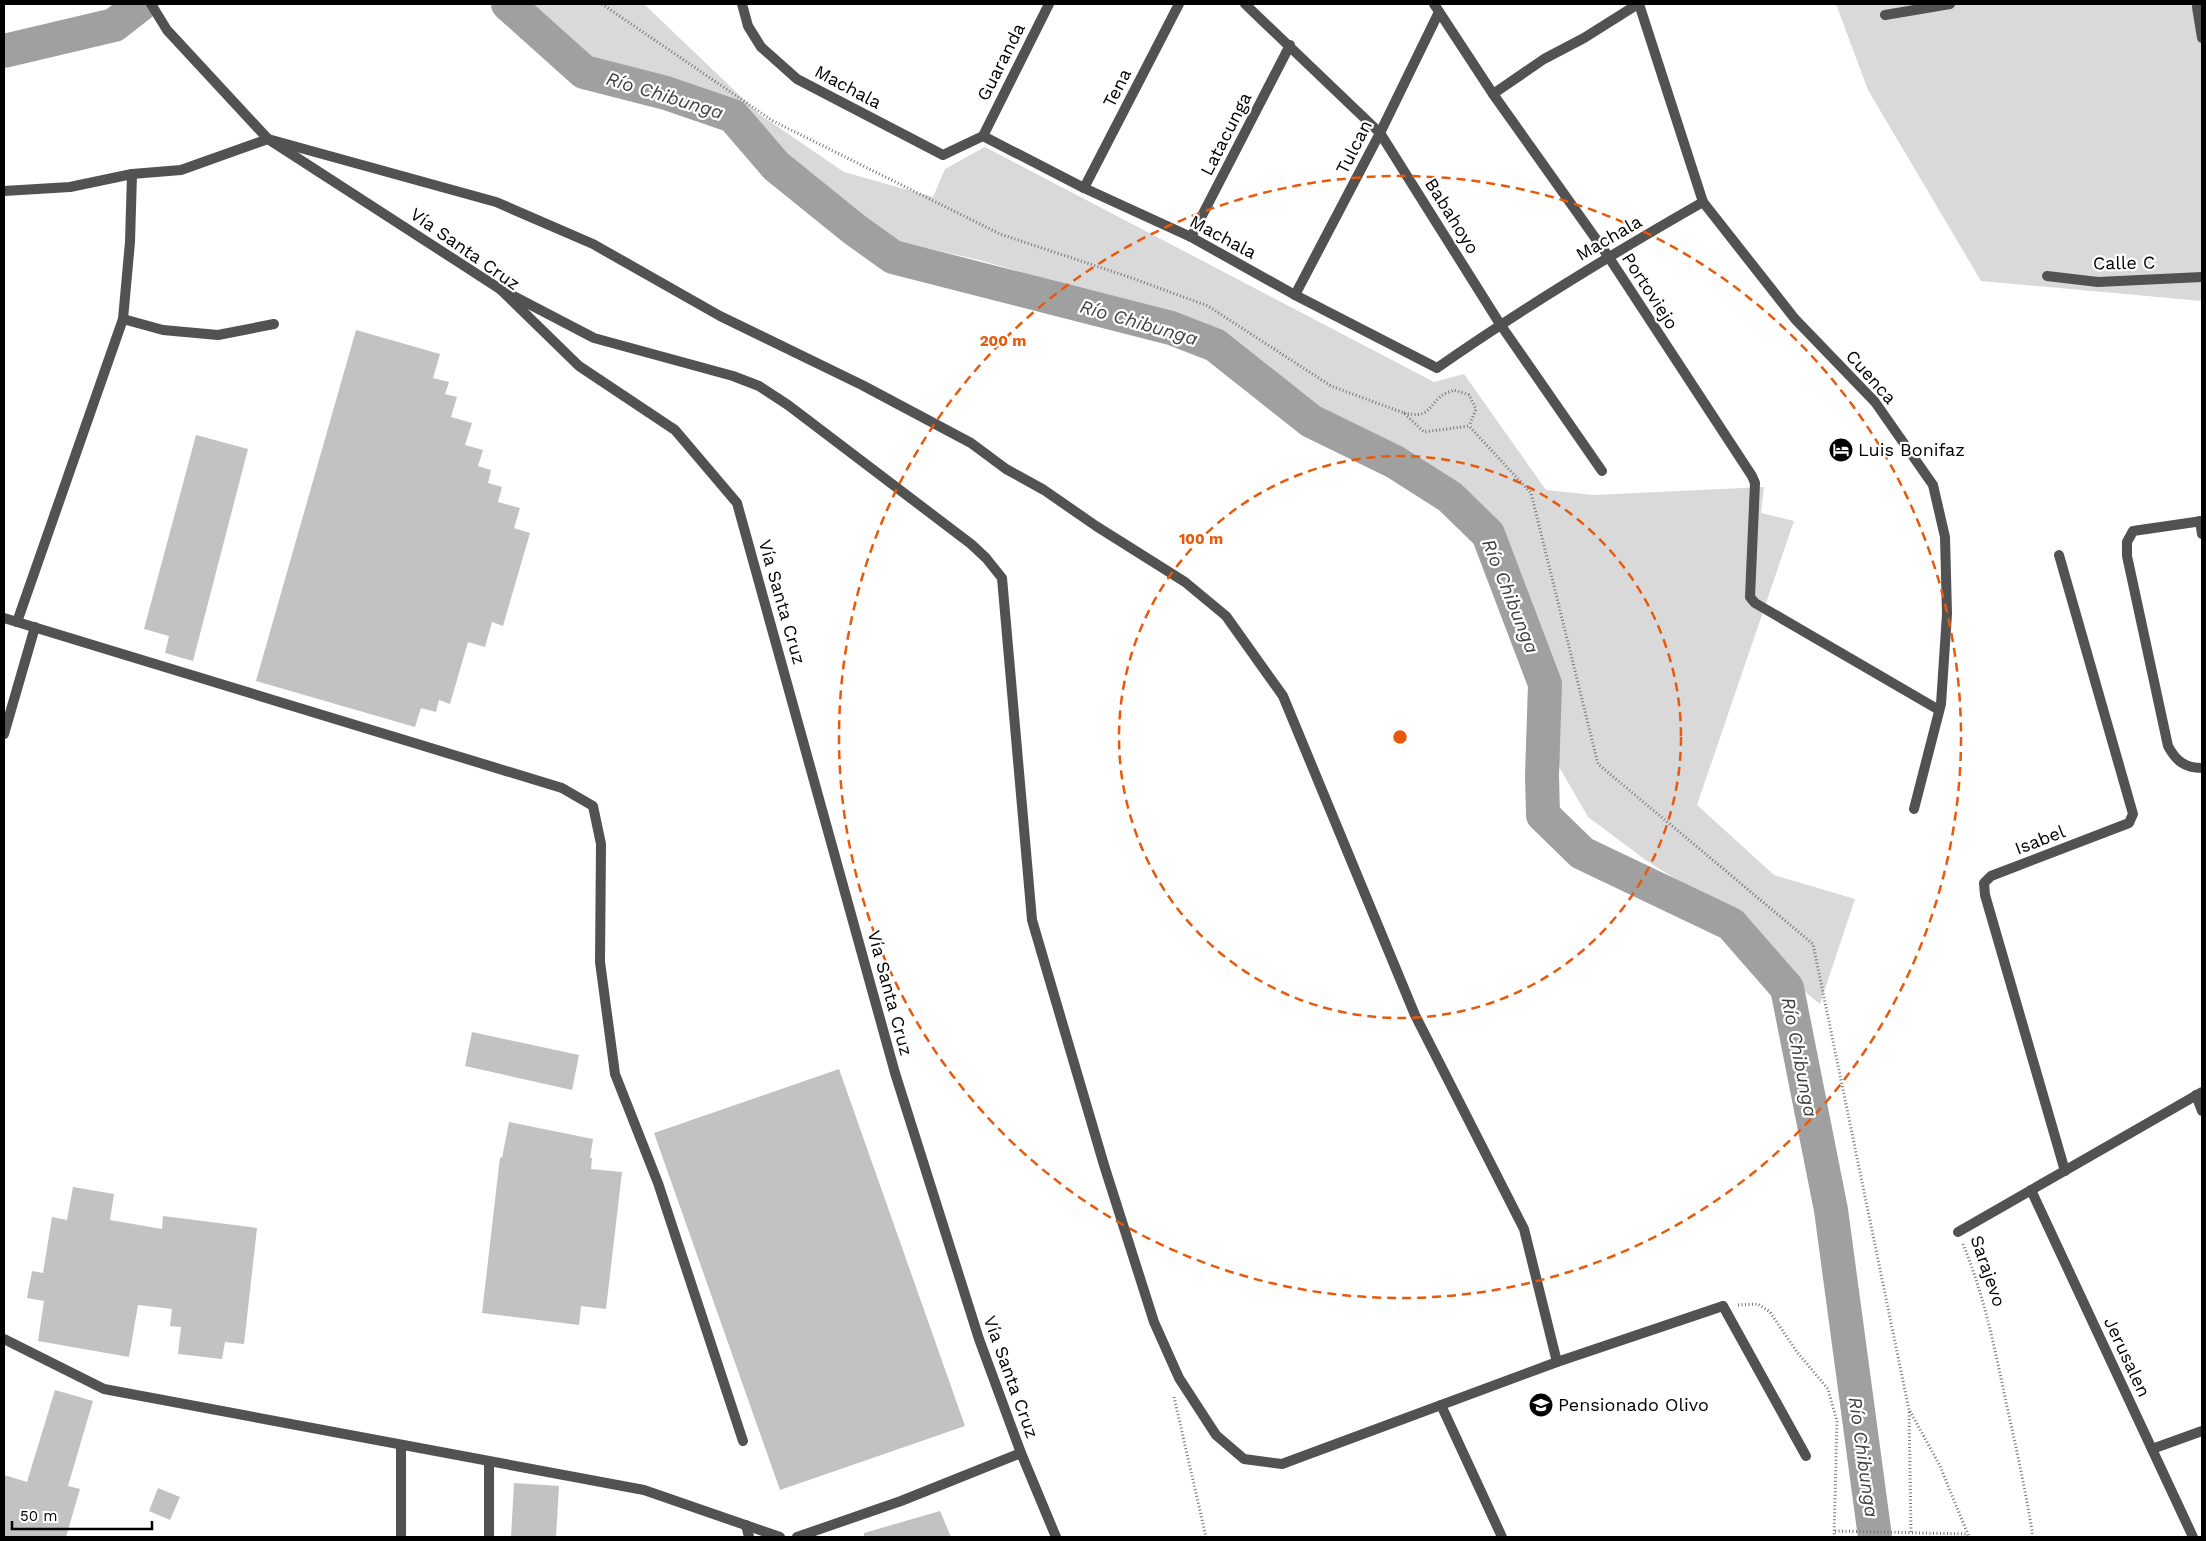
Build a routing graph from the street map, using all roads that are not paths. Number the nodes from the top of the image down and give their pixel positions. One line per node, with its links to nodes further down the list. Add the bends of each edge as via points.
1 (151, 4): 16 (street, Vía Santa Cruz, via 167,30)
2 (742, 4): 15 (street, Machala, via 748,26 761,47 797,79 943,155)
3 (1049, 4): 15 (street, Guaranda)
4 (1179, 4): 18 (street, Tena)
5 (1245, 4): 12 (street, Babahoyo)
6 (1638, 4): 13 (street, via 1544,59); 20 (street, Cuenca)
7 (1950, 4): 10 (street)
8 (2196, 7): 11 (street)
9 (1436, 8): 13 (street, Portoviejo); 14 (street, Tulcan)
10 (1885, 15)
11 (2202, 38)
12 (1290, 46): 14 (street, Babahoyo); 21 (street, Latacunga)
13 (1493, 94): 22 (street, Portoviejo)
14 (1380, 133): 26 (street, Tulcan); 29 (street, Babahoyo)
15 (983, 136): 18 (street, Machala)
16 (268, 139): 17 (street, via 181,170); 25 (street, Vía Santa Cruz); 47 (street, via 496,202 593,244 720,316 862,385 971,443 1006,469 1044,490 1185,582 1226,616 1283,696 1415,1015 1524,1229)
17 (132, 174): 19 (street, via 70,187); 27 (street)
18 (1084, 188): 21 (street, Machala)
19 (4, 190)
20 (1703, 202): 22 (street, Machala); 37 (street, Cuenca, via 1795,319 1875,402 1933,485 1945,537 1947,614)
21 (1191, 237): 26 (street, Machala)
22 (1608, 256): 29 (street, Machala); 37 (street, Portoviejo, via 1752,476 1755,484 1750,597 1754,603)
23 (2047, 276): 24 (street, Calle C, via 2098,282)
24 (2202, 277)
25 (500, 289): 48 (street, via 594,338 759,386 986,558 1002,578 1032,920 1145,1294 1178,1378 1216,1435 1244,1459 1282,1464); 53 (street, Vía Santa Cruz, via 580,366 675,430 737,502 895,1073 979,1339)
26 (1295, 295): 29 (street, Machala, via 1437,368)
27 (124, 319): 28 (street, via 163,330 218,335); 35 (street)
28 (274, 324)
29 (1500, 324): 30 (street, Babahoyo)
30 (1602, 472)
31 (2201, 521): 32 (street); 39 (street, via 2133,531 2127,542 2127,556 2168,746 2181,764)
32 (2202, 534)
33 (2059, 555): 43 (street, Isabel, via 2133,814 2132,820 1991,876 1984,884)
34 (4, 618): 35 (street)
35 (17, 622): 36 (street)
36 (35, 627): 38 (street); 50 (street, via 562,788 593,806 600,844 600,962 614,1074 658,1183)
37 (1939, 710): 40 (street, Cuenca)
38 (4, 734)
39 (2202, 768)
40 (1914, 809)
41 (2199, 1094): 42 (street); 43 (street, Sarajevo)
42 (2202, 1111)
43 (2065, 1171): 44 (street, Sarajevo)
44 (2031, 1190): 45 (street, Sarajevo); 52 (street, Jerusalen)
45 (1958, 1232)
46 (4, 1339): 51 (street, via 104,1389)
47 (1557, 1362): 48 (street); 54 (street, via 1723,1306)
48 (1441, 1405): 63 (street)
49 (2202, 1431): 52 (street)
50 (743, 1441)
51 (401, 1446): 55 (street); 57 (street)
52 (2152, 1449): 64 (street, Jerusalen)
53 (1021, 1453): 61 (street, via 901,1501); 62 (street, Vía Santa Cruz)
54 (1806, 1456)
55 (490, 1462): 56 (street, via 644,1490); 58 (street)
56 (746, 1526): 59 (street); 60 (street)
57 (401, 1537)
58 (489, 1537)
59 (749, 1537)
60 (780, 1537)
61 (797, 1537)
62 (1056, 1537)
63 (1502, 1537)
64 (2193, 1537)

